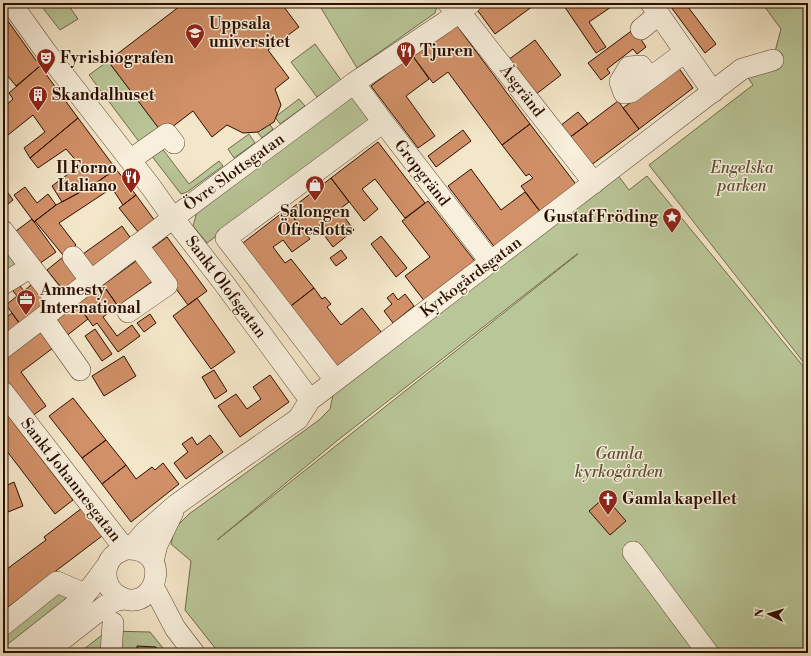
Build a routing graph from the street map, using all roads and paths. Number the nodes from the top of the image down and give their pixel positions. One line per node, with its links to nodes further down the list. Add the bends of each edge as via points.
1 (11, 3): 12 (street, Sankt Olofsgatan)
2 (459, 6): 8 (street, Övre Slottsgatan, via 444,22); 13 (street, Åsgränd)
3 (655, 9): 4 (street); 5 (street)
4 (641, 29)
5 (685, 52): 7 (street); 9 (street)
6 (773, 60): 9 (street, Kyrkogårdsgatan, via 742,69)
7 (650, 78)
8 (354, 83): 10 (street, Gropgränd); 14 (street, Övre Slottsgatan)
9 (712, 92): 13 (street, Kyrkogårdsgatan)
10 (383, 122): 18 (street, Gropgränd); 27 (street, Sankt Olofsgatan, via 226,238)
11 (174, 143): 12 (street, via 167,134)
12 (130, 160): 14 (street, Sankt Olofsgatan)
13 (594, 183): 18 (street, Kyrkogårdsgatan)
14 (173, 218): 16 (street, Övre Slottsgatan); 29 (street, Sankt Olofsgatan)
15 (3, 231): 19 (street)
16 (137, 245): 20 (street, Övre Slottsgatan); 23 (street, via 167,285)
17 (73, 257): 20 (street)
18 (490, 261): 27 (street, Kyrkogårdsgatan)
19 (31, 267): 21 (street); 22 (street)
20 (91, 281): 22 (street, Övre Slottsgatan)
21 (3, 284)
22 (60, 305): 24 (street, Övre Slottsgatan)
23 (128, 312)
24 (43, 318): 25 (street, Övre Slottsgatan); 26 (street)
25 (3, 348)
26 (80, 370)
27 (335, 380): 29 (street, Kyrkogårdsgatan)
28 (3, 392): 31 (street, Sankt Johannesgatan)
29 (310, 400): 30 (street, Kyrkogårdsgatan, via 298,419)
30 (176, 505): 31 (street, Kyrkogårdsgatan); 33 (street, Kyrkogårdsgatan, via 157,544)
31 (127, 549): 33 (street, via 142,551); 34 (street, via 117,553)
32 (633, 552): 45 (street)
33 (152, 561): 35 (street, via 156,572)
34 (106, 567): 36 (street); 37 (street, via 106,576 112,591)
35 (153, 586): 37 (street, via 146,595); 40 (street)
36 (86, 594): 39 (street, via 57,582); 41 (street)
37 (130, 600): 40 (street); 42 (street, via 117,600 105,606)
38 (113, 623): 43 (street)
39 (3, 625)
40 (175, 628): 44 (street)
41 (14, 653)
42 (45, 653)
43 (111, 653)
44 (194, 653)
45 (708, 653)

